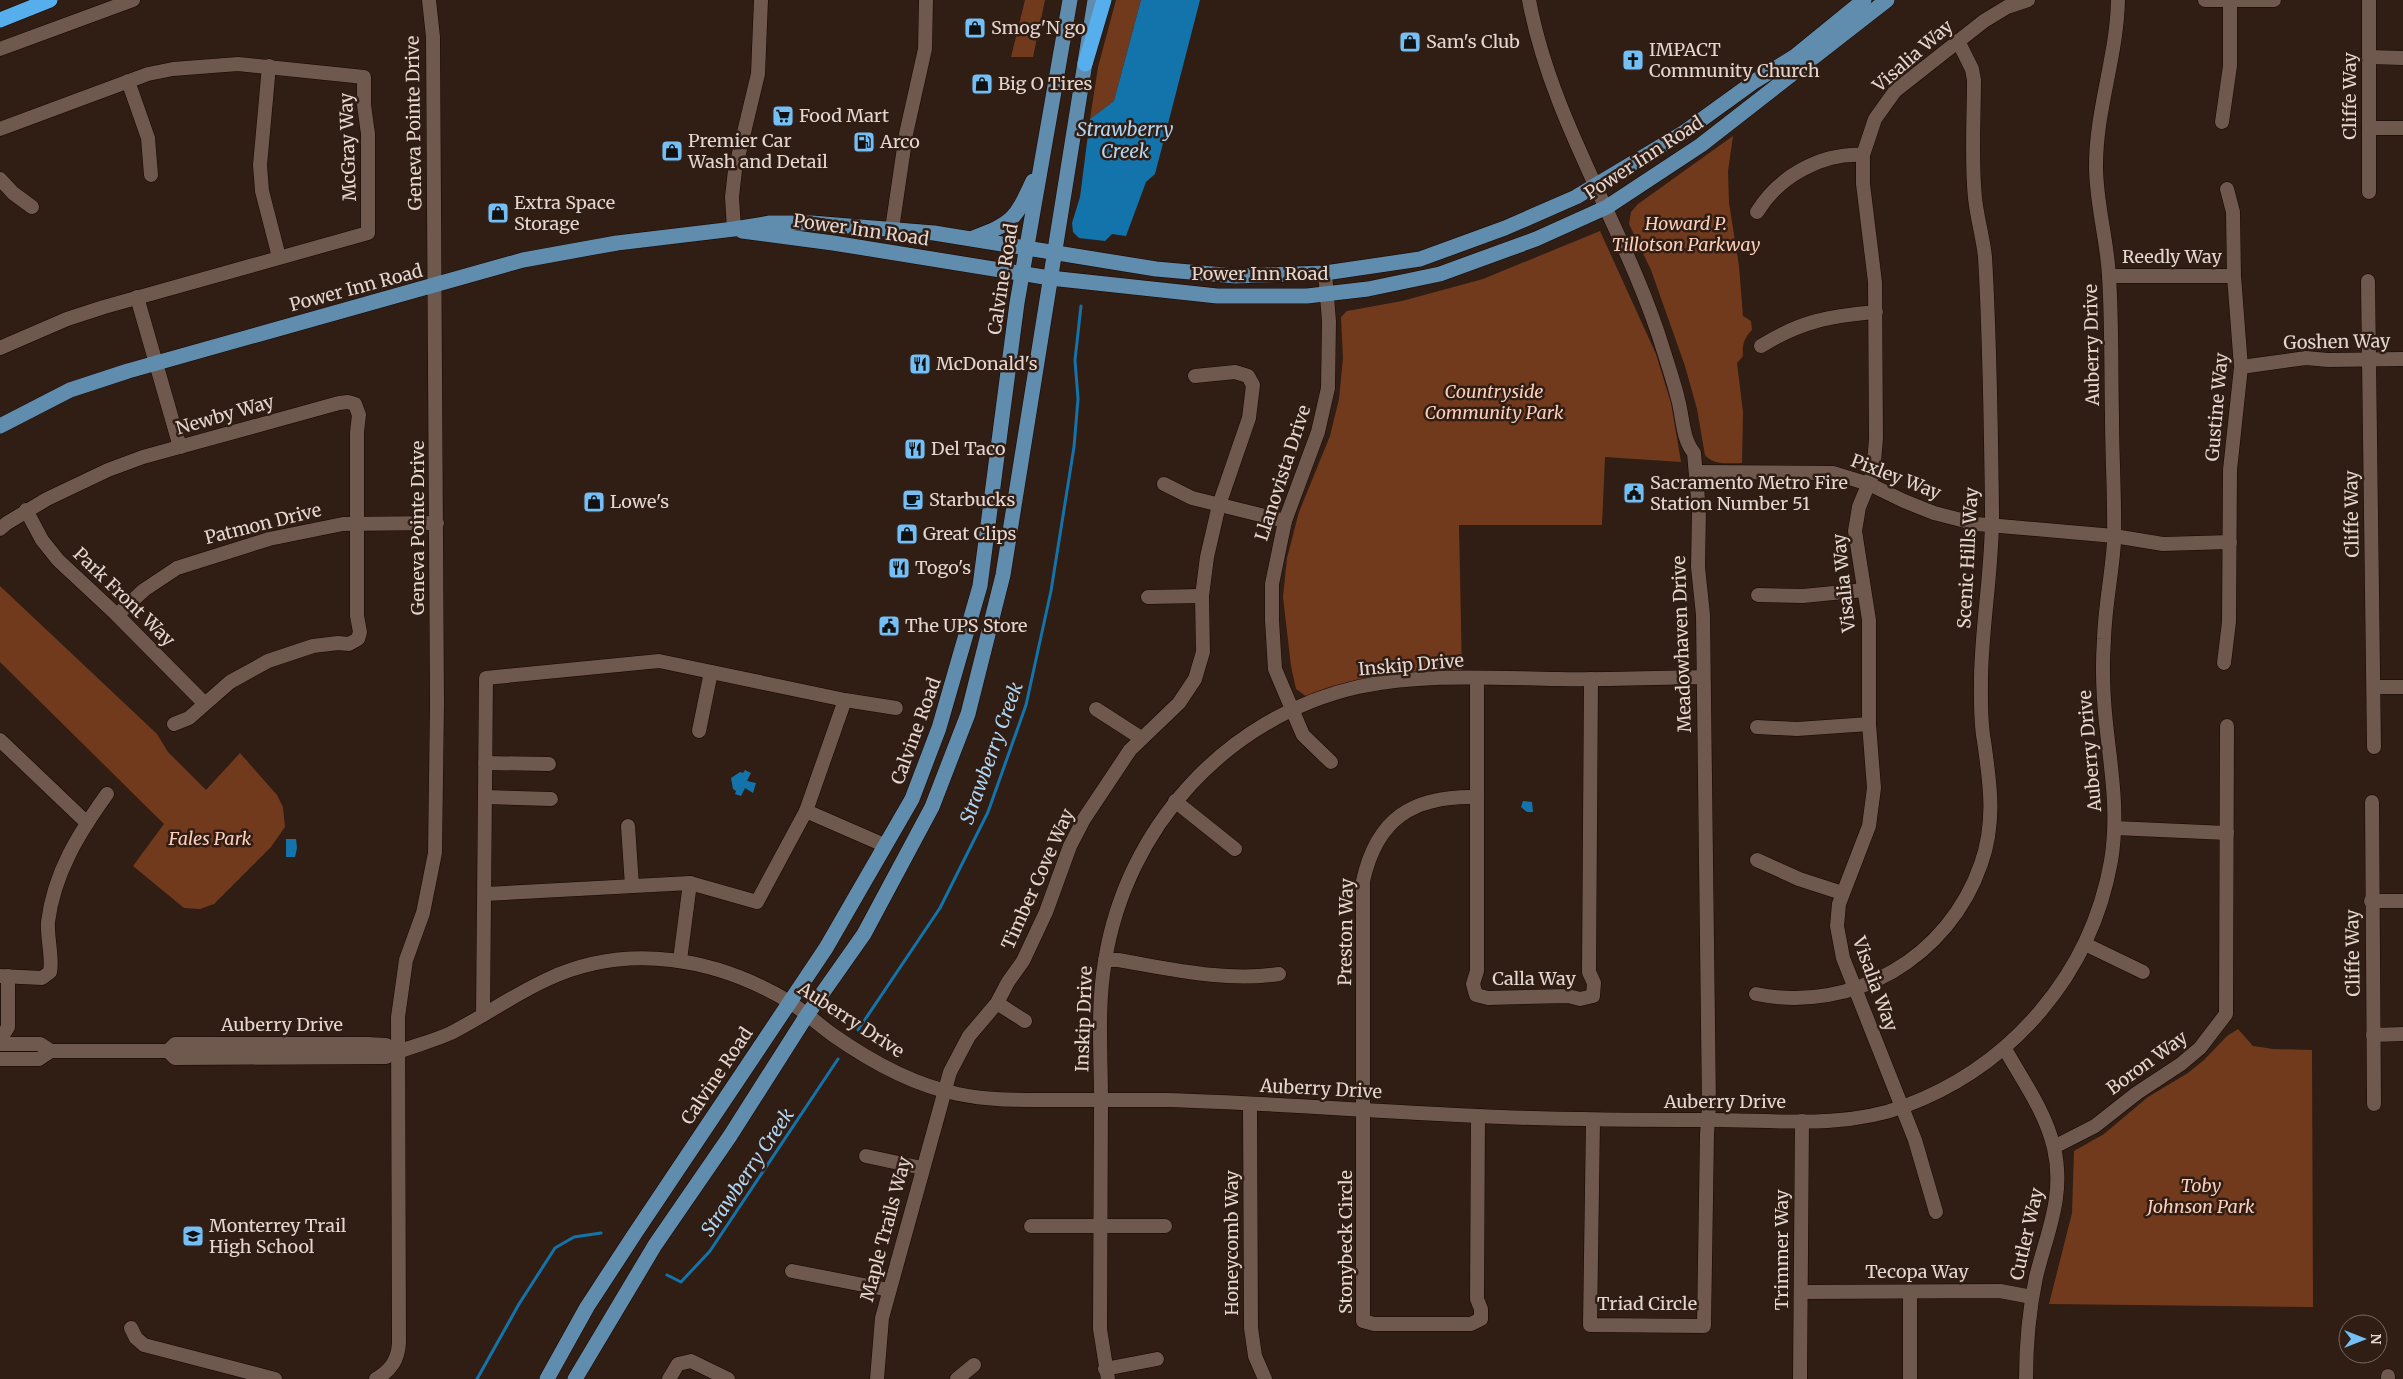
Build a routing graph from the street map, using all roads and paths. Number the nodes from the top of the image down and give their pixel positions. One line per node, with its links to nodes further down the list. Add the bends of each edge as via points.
1 (50, 0): 18 (highway)
2 (133, 0): 20 (street)
3 (429, 0): 52 (street, Geneva Pointe Drive, via 433,37)
4 (760, 0): 41 (street, via 758,74 735,170 732,197)
5 (926, 0): 40 (street, via 924,49 906,134)
6 (1070, 0): 31 (main road, Calvine Road)
7 (1095, 0): 23 (main road)
8 (1104, 0): 23 (highway)
9 (1529, 0): 34 (street, Meadowhaven Drive, via 1544,58)
10 (1864, 0): 34 (main road, Power Inn Road, via 1794,57 1683,133)
11 (1888, 0): 38 (main road, Power Inn Road, via 1701,145)
12 (2028, 0): 19 (street, Visalia Way, via 1995,14)
13 (2118, 0): 48 (street, Auberry Drive, via 2115,42 2097,139 2097,183)
14 (2205, 0): 17 (street)
15 (2274, 0): 17 (street)
16 (2368, 0): 21 (street, Cliffe Way)
17 (2230, 1): 26 (street, via 2230,66)
18 (0, 20)
19 (1958, 40): 30 (street, Visalia Way, via 1888,100 1872,125); 73 (street, Scenic Hills Way, via 1974,80 1975,195 1984,254)
20 (0, 49)
21 (2369, 57): 22 (street); 27 (street, Cliffe Way)
22 (2403, 58)
23 (1085, 64): 44 (main road)
24 (269, 66): 25 (street, McGray Way, via 207,65 160,71); 45 (street, via 260,165 262,191); 45 (street, McGray Way, via 364,77 368,134 368,233)
25 (128, 82): 29 (street, McGray Way); 32 (street, via 148,138)
26 (2222, 122)
27 (2369, 128): 28 (street); 36 (street, Cliffe Way)
28 (2403, 128)
29 (0, 129)
30 (1863, 155): 39 (street, via 1835,156 1805,167 1773,192); 55 (street, Visalia Way)
31 (1042, 162): 42 (main road, via 1021,208 1005,226); 43 (main road, Calvine Road)
32 (151, 175)
33 (0, 179): 37 (street)
34 (1597, 185): 38 (street, Meadowhaven Drive); 46 (main road, Power Inn Road, via 1536,216 1420,259)
35 (2227, 189): 49 (street, Gustine Way, via 2233,212)
36 (2369, 192)
37 (32, 207)
38 (1607, 207): 53 (main road, Power Inn Road, via 1536,239 1440,274); 65 (street, Meadowhaven Drive, via 1658,330 1688,446 1694,453)
39 (1757, 212)
40 (892, 229): 41 (main road, Power Inn Road, via 812,222 770,223); 42 (main road, Power Inn Road)
41 (734, 230): 47 (main road, Power Inn Road); 52 (main road, Power Inn Road, via 617,243 532,259)
42 (972, 238): 43 (main road, Power Inn Road)
43 (1027, 249): 44 (main road, Power Inn Road); 47 (main road, Calvine Road)
44 (1054, 254): 46 (main road, Power Inn Road, via 1195,274); 50 (main road)
45 (279, 257): 54 (street, McGray Way)
46 (1325, 273): 53 (street, Llanovista Drive)
47 (1022, 274): 50 (main road, Power Inn Road); 116 (main road, Calvine Road, via 980,586 939,728 912,799)
48 (2110, 276): 49 (street, Reedly Way); 75 (street, Auberry Drive)
49 (2234, 276): 61 (street, Gustine Way)
50 (1050, 278): 53 (main road, Power Inn Road, via 1217,296); 136 (main road, via 1003,575 968,714 932,807 912,848 864,934)
51 (2368, 281): 59 (street, Cliffe Way)
52 (434, 286): 60 (main road, Power Inn Road); 71 (street, Geneva Pointe Drive)
53 (1327, 294): 70 (street, Llanovista Drive, via 1328,388 1318,432)
54 (137, 297): 57 (street, McGray Way, via 67,319); 60 (street)
55 (1876, 312): 56 (street, via 1832,316 1790,329); 67 (street, Visalia Way, via 1876,438 1873,473)
56 (1761, 346)
57 (0, 348)
58 (2403, 359): 59 (street, Goshen Way)
59 (2368, 360): 61 (street, Goshen Way, via 2306,358); 87 (street, Cliffe Way)
60 (155, 363): 63 (main road, Power Inn Road, via 70,390); 64 (street)
61 (2241, 367): 76 (street, Gustine Way, via 2230,470)
62 (1195, 376): 68 (street, Timber Cove Way, via 1235,372 1248,376 1253,385 1249,418)
63 (0, 426)
64 (180, 447): 69 (street, Newby Way, via 108,470); 72 (street, Newby Way, via 352,402 360,415)
65 (1696, 472): 67 (street, Pixley Way, via 1818,472); 84 (street, Meadowhaven Drive)
66 (1164, 484): 68 (street, via 1192,498)
67 (1868, 484): 73 (street, Pixley Way, via 1934,513); 77 (street, Visalia Way, via 1859,507 1855,531)
68 (1219, 505): 70 (street); 79 (street, Timber Cove Way)
69 (26, 510): 74 (street, Newby Way); 81 (street, Park Front Way, via 42,540 58,560)
70 (1284, 521): 93 (street, Llanovista Drive, via 1272,584 1272,620 1275,669)
71 (437, 523): 72 (street, Patmon Drive); 144 (street, Geneva Pointe Drive, via 435,853 423,913 400,988)
72 (356, 524): 81 (street, Patmon Drive, via 325,526 188,563 154,582); 90 (street, via 360,632 356,642 313,646 268,661 242,674)
73 (1992, 526): 75 (street, Pixley Way); 131 (street, Scenic Hills Way, via 1982,636 1981,719 1992,806 1982,860 1966,898 1935,940 1903,967)
74 (0, 529)
75 (2114, 536): 76 (street, Pixley Way, via 2163,544); 114 (street, Auberry Drive, via 2103,659 2106,730 2115,787)
76 (2230, 542): 82 (street, Gustine Way, via 2229,634)
77 (1864, 590): 78 (street, via 1803,596); 95 (street, Visalia Way, via 1869,620)
78 (1758, 595)
79 (1202, 596): 80 (street); 99 (street, Timber Cove Way, via 1203,652 1195,679 1179,703)
80 (1148, 597)
81 (117, 615): 90 (street, Park Front Way)
82 (2224, 663)
83 (711, 672): 89 (street); 98 (street); 103 (street, via 660,661 486,678)
84 (1703, 677): 86 (street, Inskip Drive); 153 (street, Meadowhaven Drive)
85 (1477, 678): 86 (street, Inskip Drive); 93 (street, Inskip Drive, via 1413,680 1358,687); 107 (street, Calla Way)
86 (1591, 680): 107 (street, Calla Way, via 1589,972 1594,982 1593,996 1580,999 1568,996 1488,998 1476,995 1473,984 1477,971)
87 (2374, 687): 88 (street); 101 (street, Cliffe Way)
88 (2403, 687)
89 (846, 700): 91 (street); 111 (street)
90 (204, 703): 94 (street, via 189,718)
91 (896, 708)
92 (1096, 709): 99 (street)
93 (1293, 710): 102 (street, Llanovista Drive, via 1304,735); 109 (street, Inskip Drive, via 1226,750)
94 (174, 724)
95 (1869, 724): 97 (street, via 1797,729); 121 (street, Visalia Way, via 1874,788 1872,813)
96 (2227, 726): 115 (street, Boron Way)
97 (1757, 727)
98 (699, 731)
99 (1140, 738): 134 (street, Timber Cove Way, via 1084,819 1070,846 1036,934)
100 (0, 740): 112 (street)
101 (2374, 747)
102 (1331, 762)
103 (485, 763): 104 (street); 106 (street)
104 (549, 764)
105 (107, 794): 112 (street)
106 (485, 797): 108 (street); 122 (street)
107 (1476, 797): 151 (street, Preston Way, via 1443,797 1415,807 1387,828 1369,857 1363,881)
108 (551, 798)
109 (1175, 800): 117 (street); 127 (street, Inskip Drive, via 1132,869 1112,924)
110 (2372, 802): 123 (street, Cliffe Way)
111 (806, 811): 116 (street); 119 (street, via 757,902)
112 (87, 823): 130 (street, via 67,857 53,900 48,924 49,974 42,978)
113 (628, 826): 120 (street)
114 (2115, 828): 115 (street); 125 (street, Auberry Drive, via 2104,893)
115 (2227, 833): 156 (street, Boron Way, via 2226,1014 2200,1048 2181,1064 2095,1126)
116 (884, 845): 133 (main road, Calvine Road, via 826,948)
117 (1235, 849)
118 (1757, 860): 121 (street)
119 (690, 883): 120 (street); 126 (street)
120 (632, 886): 122 (street)
121 (1842, 893): 131 (street, Visalia Way, via 1838,937)
122 (485, 894): 135 (street)
123 (2371, 901): 124 (street); 138 (street, Cliffe Way)
124 (2403, 901)
125 (2085, 944): 128 (street); 142 (street, Auberry Drive, via 2045,1007)
126 (680, 960): 133 (street, Auberry Drive, via 717,968); 135 (street, Auberry Drive, via 639,957 581,968 554,976)
127 (1105, 960): 129 (street, via 1227,976 1256,978); 147 (street, Inskip Drive, via 1101,990)
128 (2143, 972)
129 (1279, 974)
130 (4, 976): 140 (street, via 8,1027)
131 (1855, 990): 132 (street, Scenic Hills Way, via 1802,1000); 150 (street, Visalia Way)
132 (1756, 994)
133 (789, 1002): 136 (street, Auberry Drive); 174 (main road, Calvine Road, via 587,1307)
134 (997, 1003): 137 (street); 146 (street, Timber Cove Way, via 969,1036)
135 (483, 1015): 144 (street, Auberry Drive, via 421,1047)
136 (807, 1015): 146 (street, Auberry Drive, via 871,1059 897,1073); 175 (main road, via 655,1245)
137 (1026, 1021)
138 (2373, 1034): 139 (street); 149 (street, Cliffe Way)
139 (2403, 1034)
140 (0, 1040)
141 (0, 1044): 143 (street, Auberry Drive, via 40,1044)
142 (2006, 1049): 150 (street, Auberry Drive, via 1965,1077); 156 (street, Cutler Way, via 2038,1104)
143 (51, 1051): 144 (street, Auberry Drive, via 168,1051 175,1044 368,1044 386,1045); 145 (street, Auberry Drive, via 40,1059)
144 (398, 1052): 172 (street, Geneva Pointe Drive, via 399,1343 395,1362)
145 (0, 1059)
146 (943, 1090): 147 (street, Auberry Drive, via 999,1099); 158 (street, Maple Trails Way)
147 (1101, 1100): 148 (street, Auberry Drive); 162 (street, Inskip Drive)
148 (1250, 1104): 151 (street, Auberry Drive); 180 (street, Honeycomb Way, via 1251,1328 1255,1356)
149 (2374, 1104)
150 (1902, 1107): 155 (street, Auberry Drive, via 1844,1119); 159 (street, Visalia Way)
151 (1364, 1111): 152 (street, Auberry Drive); 152 (street, Stonybeck Circle, via 1362,1309 1363,1321 1374,1324 1471,1324 1481,1319 1477,1299)
152 (1478, 1116): 154 (street, Auberry Drive)
153 (1708, 1120): 154 (street, Auberry Drive); 154 (street, Triad Circle, via 1704,1326 1590,1325); 155 (street, Auberry Drive)
154 (1594, 1121)
155 (1802, 1122): 166 (street, Trimmer Way)
156 (2054, 1147): 167 (street, Cutler Way, via 2058,1181 2056,1204)
157 (866, 1156): 158 (street)
158 (922, 1168): 164 (street, Maple Trails Way)
159 (1936, 1212)
160 (1032, 1226): 162 (street)
161 (1165, 1226): 162 (street)
162 (1100, 1227): 171 (street, Inskip Drive, via 1100,1328)
163 (792, 1271): 164 (street)
164 (889, 1290): 178 (street, Maple Trails Way, via 882,1318)
165 (1910, 1290): 166 (street, Tecopa Way); 167 (street, Tecopa Way, via 2000,1291); 182 (street)
166 (1801, 1292): 181 (street, Trimmer Way)
167 (2032, 1297): 183 (street, Cutler Way)
168 (132, 1328): 173 (street, via 144,1345)
169 (1157, 1359): 171 (street)
170 (974, 1365): 179 (street)
171 (1107, 1374)
172 (382, 1378)
173 (274, 1379)
174 (547, 1379)
175 (575, 1379)
176 (670, 1379): 177 (street, via 678,1364 691,1361)
177 (728, 1379)
178 (877, 1379)
179 (957, 1379)
180 (1265, 1379)
181 (1800, 1379)
182 (1910, 1379)
183 (2026, 1379)

